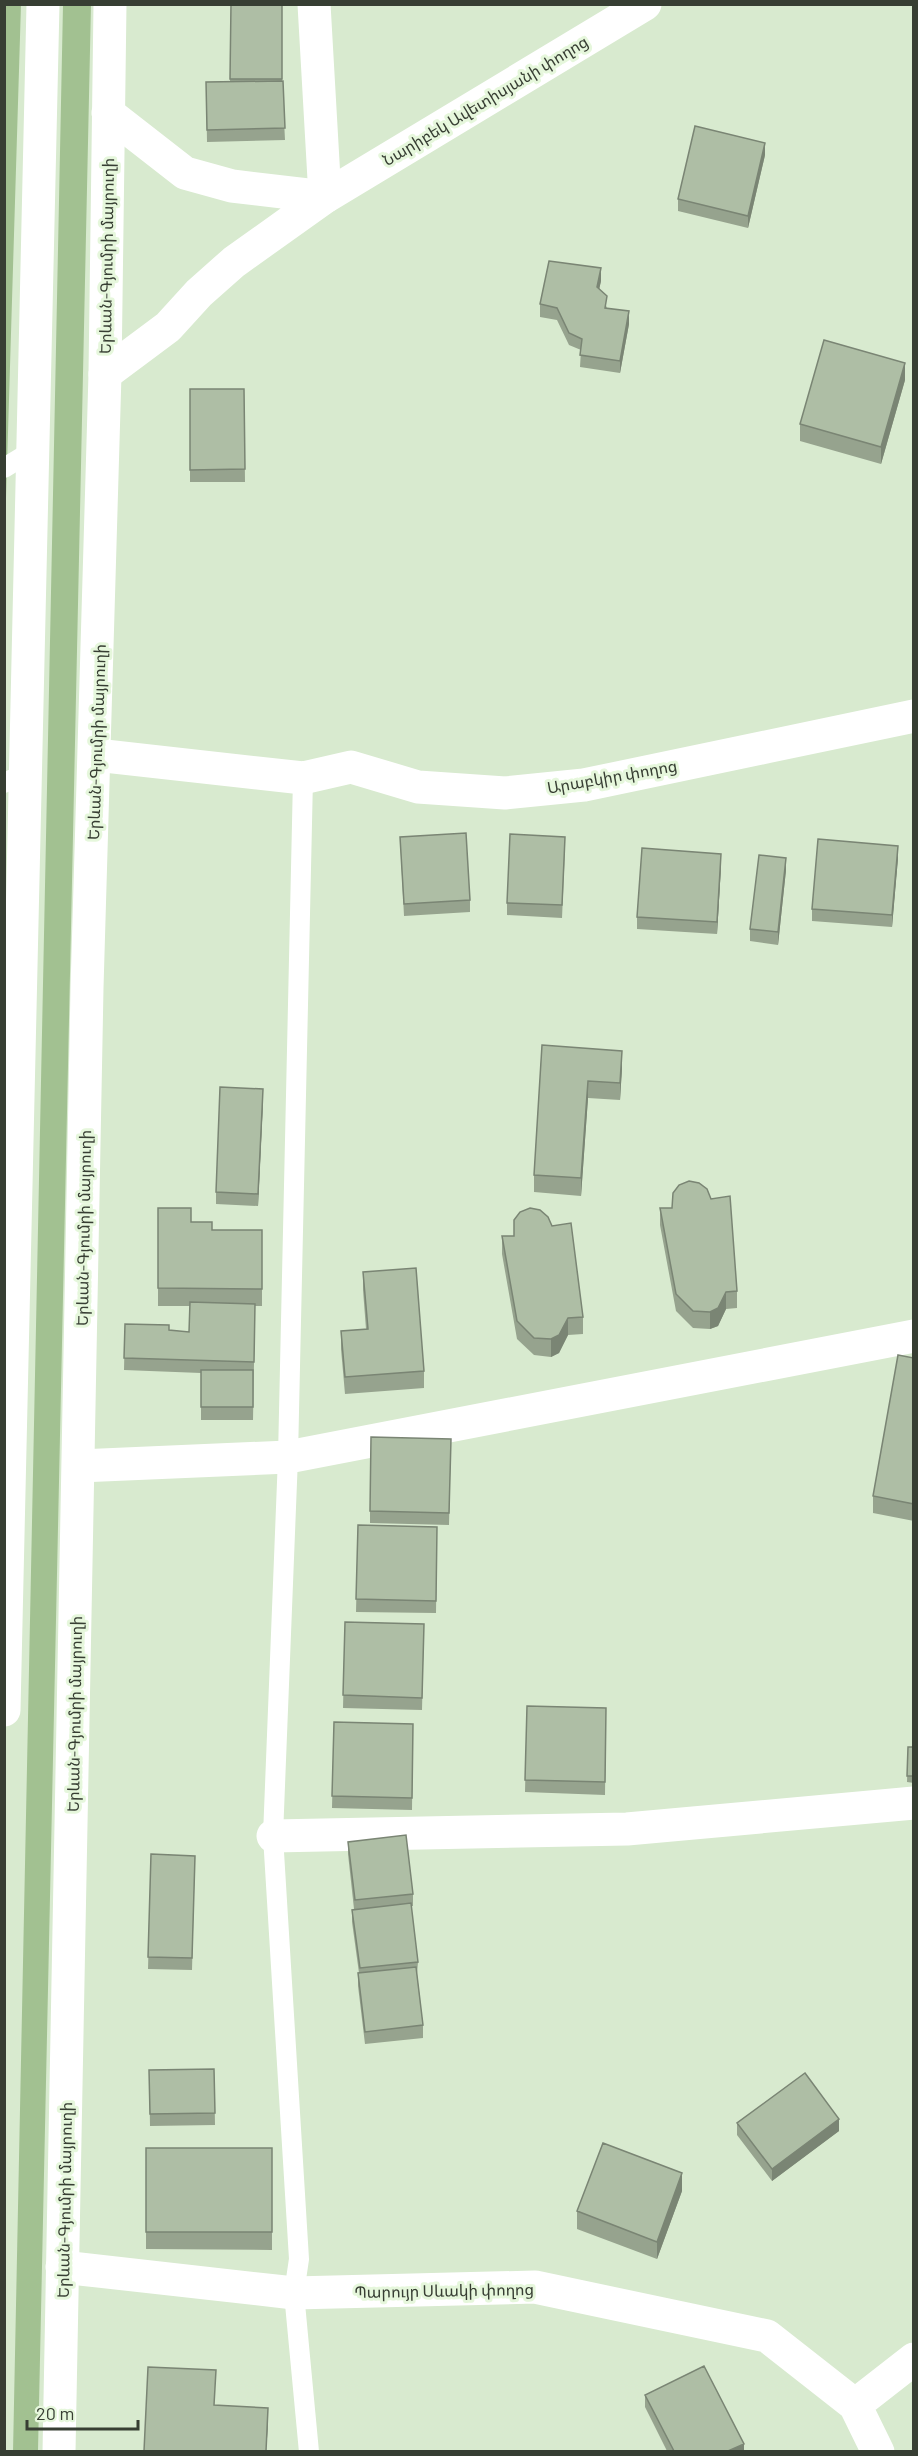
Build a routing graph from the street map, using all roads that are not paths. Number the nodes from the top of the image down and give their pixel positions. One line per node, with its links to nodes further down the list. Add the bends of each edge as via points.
1 (43, 4): 8 (main road)
2 (110, 4): 5 (main road, Երևան-Գյումրի մայրուղի)
3 (314, 4): 6 (main road)
4 (645, 4): 6 (main road, Նարիբեկ Ավետիսյանի փողոց)
5 (108, 114): 6 (main road, via 185,173 232,186); 7 (main road, Երևան-Գյումրի մայրուղի)
6 (325, 197): 7 (main road, Նարիբեկ Ավետիսյանի փողոց, via 234,262 168,327)
7 (105, 374): 11 (main road, Երևան-Գյումրի մայրուղի)
8 (32, 451): 9 (lane); 12 (main road)
9 (4, 468)
10 (914, 716): 13 (main road, Արաբկիր փողոց, via 584,785 506,793 418,787 351,767)
11 (96, 755): 13 (main road, Արաբկիր փողոց); 16 (main road, Երևան-Գյումրի մայրուղի, via 87,1000)
12 (14, 778): 17 (main road)
13 (303, 778): 15 (lane)
14 (914, 1336): 15 (main road)
15 (288, 1457): 16 (main road); 19 (lane)
16 (79, 1466): 20 (main road, Երևան-Գյումրի մայրուղի)
17 (4, 1710)
18 (914, 1803): 19 (main road, via 627,1829)
19 (273, 1836): 21 (lane, via 299,2259)
20 (62, 2267): 21 (main road, Պարույր Սևակի փողոց); 24 (main road, Երևան-Գյումրի մայրուղի)
21 (294, 2293): 23 (main road, Պարույր Սևակի փողոց, via 535,2287 768,2336); 25 (lane)
22 (914, 2359): 23 (main road)
23 (855, 2404): 26 (main road, Պարույր Սևակի փողոց)
24 (59, 2451)
25 (309, 2451)
26 (878, 2451)

